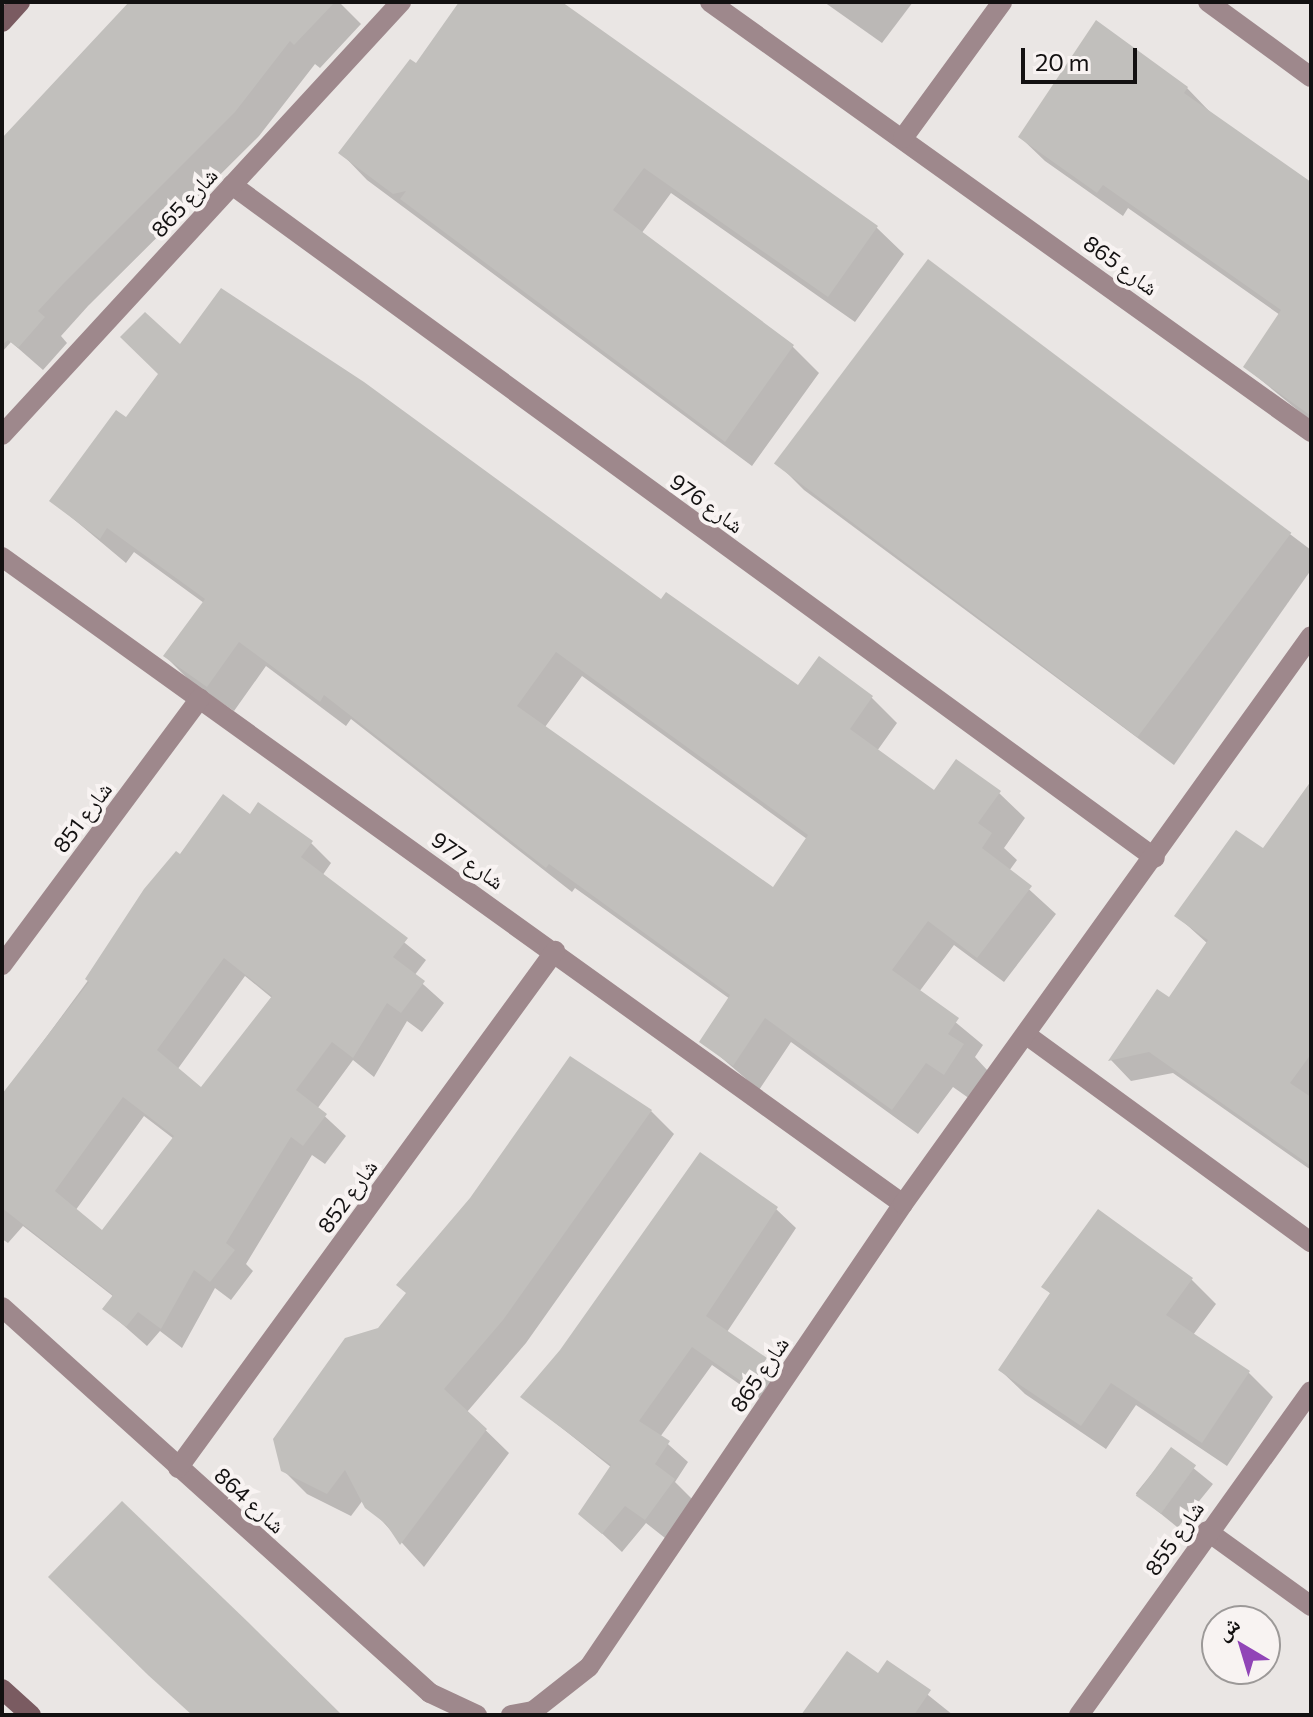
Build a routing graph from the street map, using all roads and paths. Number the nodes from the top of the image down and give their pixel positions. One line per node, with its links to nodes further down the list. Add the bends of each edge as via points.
1 (20, 2): 6 (street)
2 (401, 2): 9 (street, شارع 865)
3 (710, 2): 8 (street, شارع 865)
4 (1002, 2): 8 (street)
5 (1208, 2): 7 (street)
6 (2, 22)
7 (1311, 77)
8 (903, 138): 10 (street, شارع 865)
9 (232, 185): 11 (street, شارع 865); 15 (street, شارع 976)
10 (1311, 432)
11 (2, 435)
12 (2, 557): 14 (street, شارع 977)
13 (1311, 636): 15 (street, شارع 865)
14 (200, 698): 16 (street, شارع 977); 17 (street, شارع 851)
15 (1155, 858): 18 (street, شارع 865)
16 (555, 951): 19 (street, شارع 977); 23 (street, شارع 852)
17 (2, 965)
18 (1028, 1036): 19 (street, شارع 865); 20 (street)
19 (903, 1204): 29 (street, شارع 865, via 589,1667 533,1711)
20 (1311, 1242)
21 (2, 1307): 23 (street, شارع 864)
22 (1311, 1391): 24 (street, شارع 855)
23 (178, 1468): 28 (street, شارع 864, via 430,1693)
24 (1207, 1531): 25 (street); 30 (street, شارع 855)
25 (1311, 1606)
26 (2, 1689): 27 (street)
27 (31, 1715)
28 (477, 1715)
29 (511, 1715)
30 (1079, 1715)

